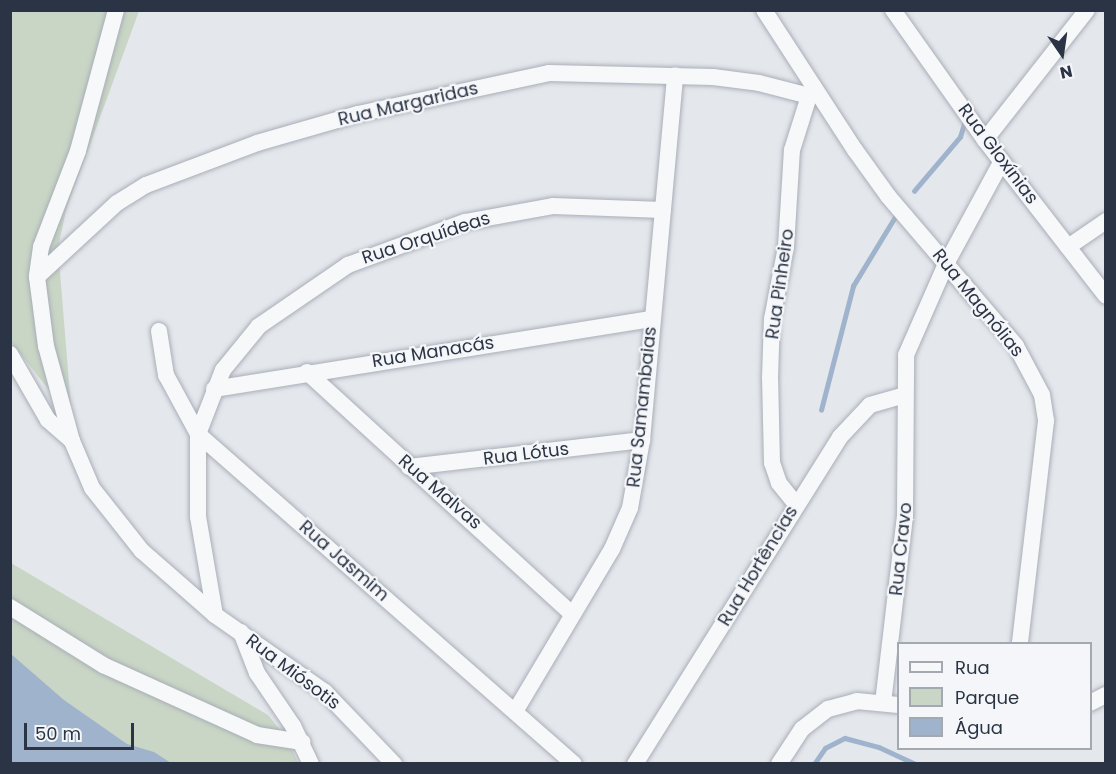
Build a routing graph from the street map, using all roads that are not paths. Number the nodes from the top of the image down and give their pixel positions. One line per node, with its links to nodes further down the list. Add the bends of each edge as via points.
1 (116, 10): 13 (street, via 78,151 41,247)
2 (764, 10): 6 (street, Rua Magnólias)
3 (893, 10): 7 (street, Rua Gloxínias)
4 (1079, 14): 7 (street)
5 (675, 75): 6 (street, Rua Margaridas); 9 (street, Rua Samambaias); 13 (street, Rua Margaridas, via 549,73 358,114 257,143 187,168 117,203)
6 (812, 92): 12 (street, Rua Magnólias, via 888,196); 25 (street, Rua Pinheiro, via 792,150 786,247 772,319 772,464 779,483)
7 (986, 140): 8 (street, Rua Gloxínias)
8 (1002, 161): 11 (street, Rua Gloxínias); 12 (street, Rua Cravo)
9 (663, 210): 15 (street, Rua Samambaias); 19 (street, Rua Orquídeas, via 530,208 465,222 390,247 348,265 282,306 242,345)
10 (1106, 221): 11 (street)
11 (1068, 248): 14 (street, Rua Gloxínias)
12 (946, 264): 20 (street, Rua Cravo, via 910,345); 30 (street, Rua Magnólias, via 1016,346 1042,394 1046,420)
13 (38, 278): 23 (street, via 46,346)
14 (1106, 296)
15 (652, 319): 18 (street, Rua Manacás); 22 (street, Rua Samambaias)
16 (159, 331): 21 (street, Rua Jasmim, via 166,375)
17 (10, 354): 23 (street, via 48,420)
18 (307, 372): 19 (street, Rua Manacás); 24 (street, Rua Malvas)
19 (214, 389): 21 (street, Rua Orquídeas)
20 (905, 395): 25 (street, Rua Hortências, via 870,405); 33 (street, Rua Cravo, via 905,517)
21 (198, 434): 28 (street, Rua Orquídeas, via 198,517); 34 (street, Rua Jasmim)
22 (642, 440): 24 (street, Rua Lótus); 27 (street, Rua Samambaias, via 623,528)
23 (72, 441): 28 (street, via 92,488 110,515 142,551)
24 (409, 467): 27 (street, Rua Malvas, via 495,540)
25 (795, 503): 39 (street, Rua Hortências)
26 (10, 607): 35 (street, via 103,665 256,735)
27 (572, 614): 34 (street, Rua Samambaias)
28 (215, 615): 29 (street)
29 (241, 632): 35 (street, via 257,673); 37 (street, Rua Miósotis, via 325,692)
30 (1020, 642)
31 (1106, 695): 32 (street)
32 (1092, 703)
33 (891, 704): 40 (street, via 857,701 828,709 802,729)
34 (516, 710): 38 (street, Rua Jasmim)
35 (302, 742): 36 (street)
36 (311, 764)
37 (394, 764)
38 (574, 764)
39 (635, 764)
40 (778, 764)

